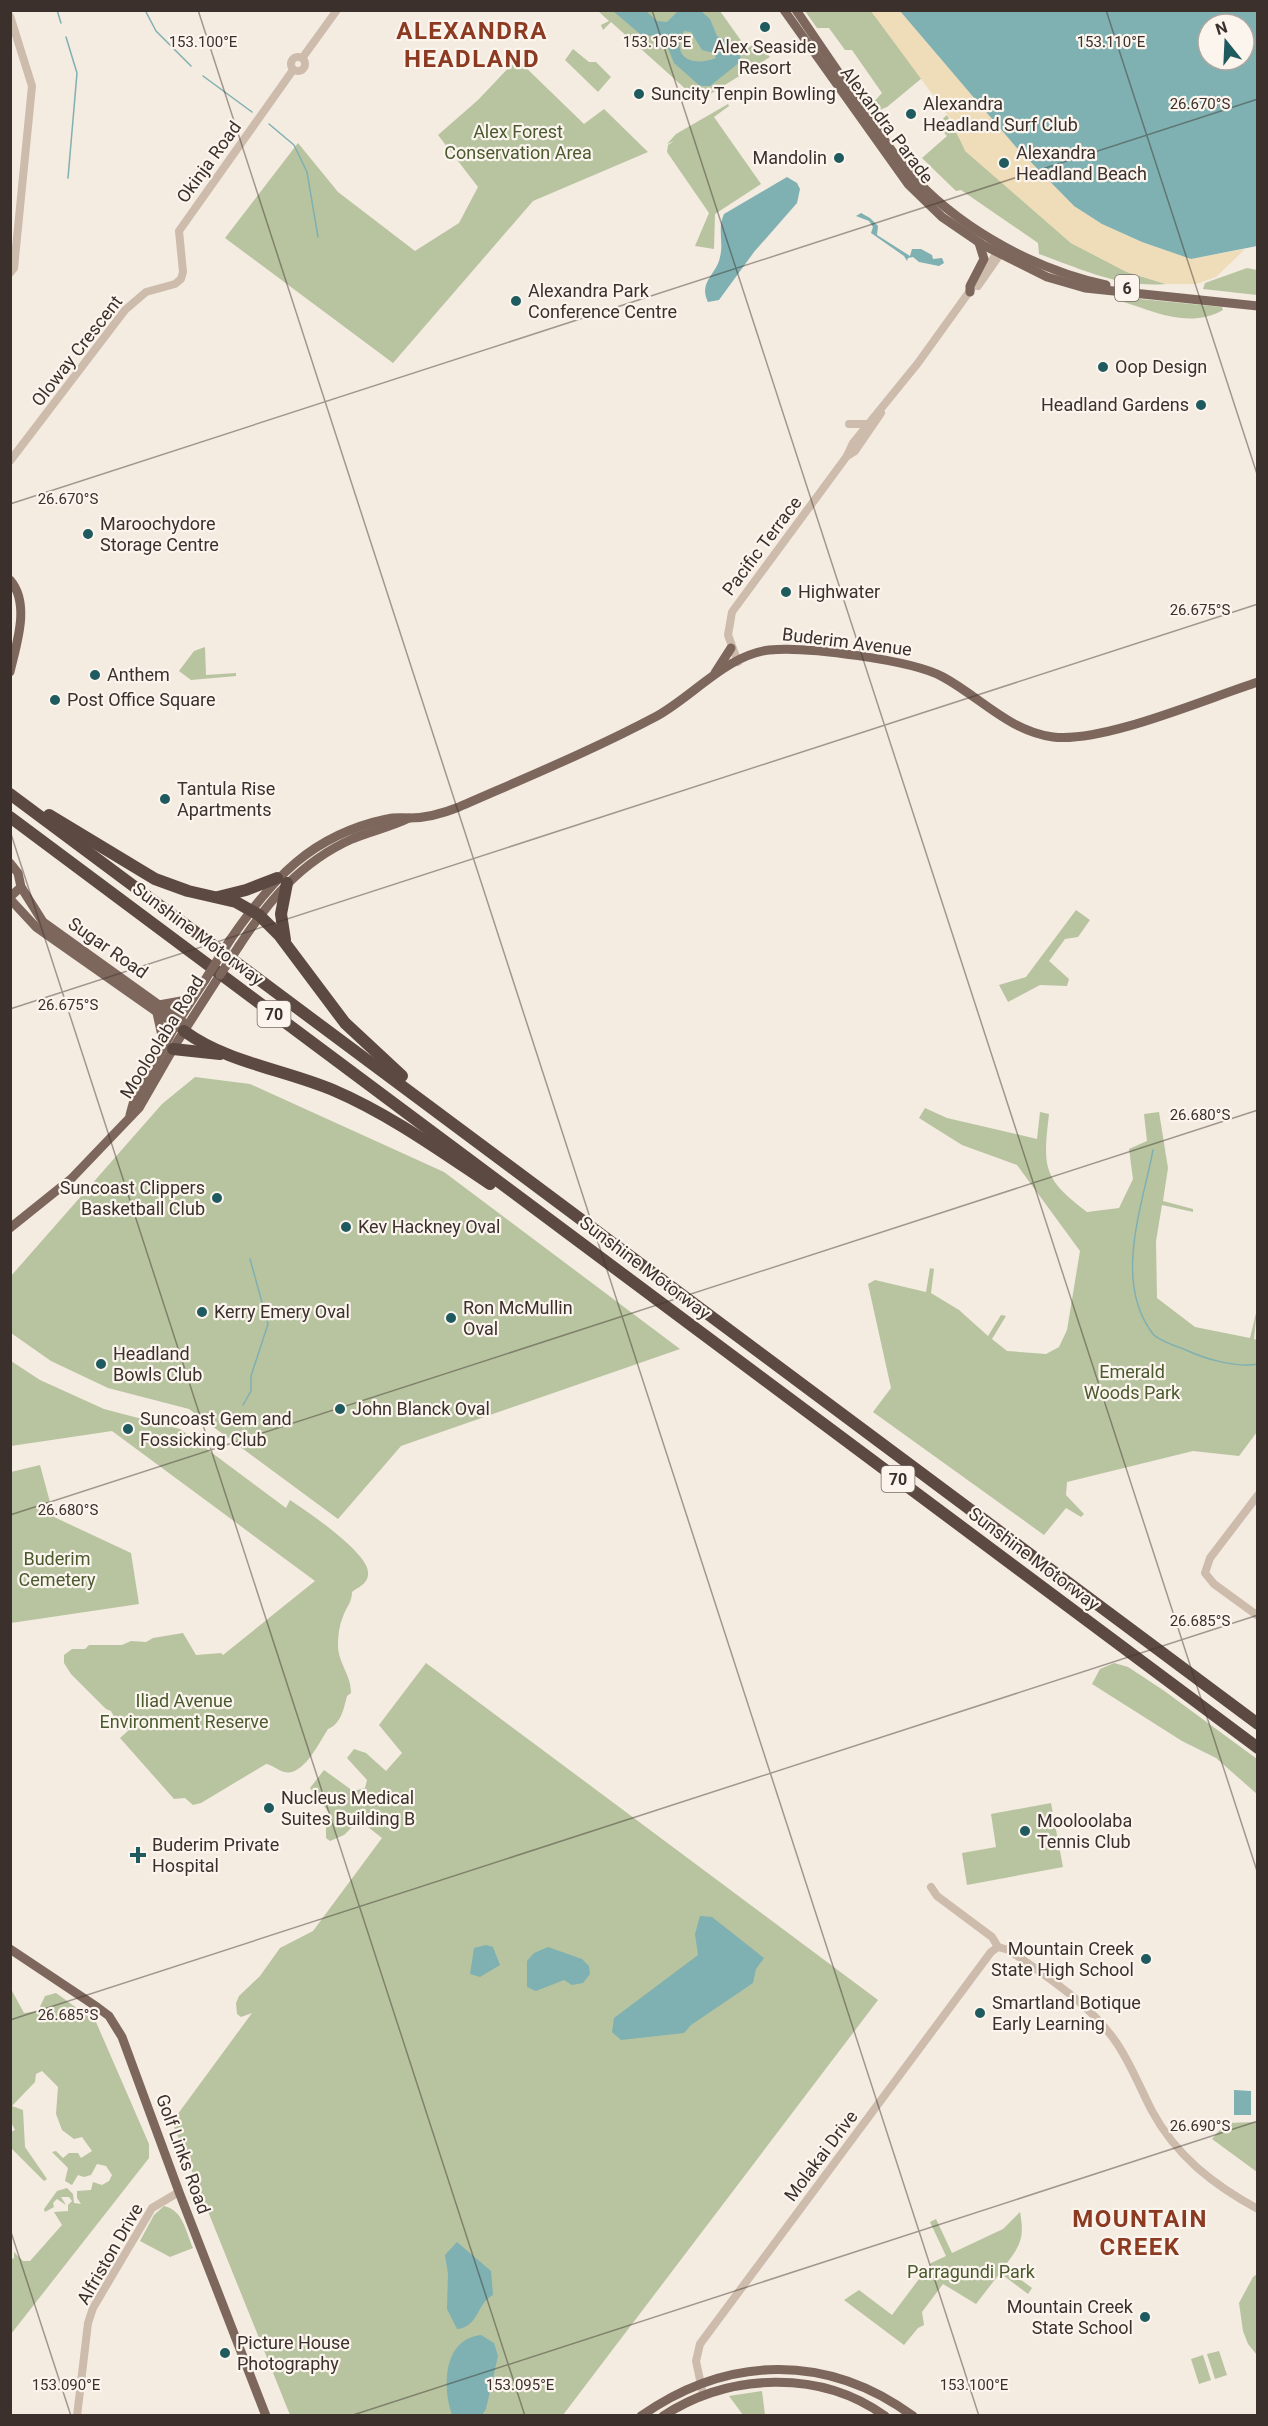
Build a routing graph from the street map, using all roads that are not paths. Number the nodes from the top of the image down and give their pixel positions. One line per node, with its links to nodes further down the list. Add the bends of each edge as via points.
1 (337, 10): 9 (street, Okinja Road, via 303,57 291,60 293,70 179,231)
2 (784, 10): 5 (main road, Alexandra Parade / 6, via 908,184 942,217)
3 (796, 10): 6 (main road, Alexandra Parade / 6, via 915,180 953,214)
4 (10, 16): 8 (street, via 32,86 14,267)
5 (978, 242): 7 (main road, Alexandra Parade / 6); 10 (main road, via 984,259)
6 (1004, 245): 7 (street, Pacific Terrace); 11 (main road, Alexandra Parade / 6, via 1050,267 1117,287)
7 (999, 254): 10 (street, Pacific Terrace); 12 (main road, Alexandra Parade / 6, via 1047,277 1085,288)
8 (10, 273)
9 (181, 279): 18 (street, Oloway Crescent, via 146,292 125,310)
10 (970, 292): 13 (street, Pacific Terrace)
11 (1257, 301)
12 (1257, 306)
13 (882, 410): 15 (street, Pacific Terrace); 17 (street, Pacific Terrace, via 870,431)
14 (849, 424): 15 (street)
15 (868, 424): 17 (street, Pacific Terrace)
16 (848, 434): 17 (street)
17 (849, 452): 20 (street, Pacific Terrace, via 732,612 728,627)
18 (10, 461)
19 (10, 580): 22 (main road, via 21,608)
20 (731, 648): 21 (street, Pacific Terrace); 23 (main road)
21 (738, 662): 23 (main road, Buderim Avenue); 24 (main road, Buderim Avenue, via 760,652 789,649 906,663 944,677 1024,729 1064,738 1101,733)
22 (10, 672)
23 (712, 678): 28 (main road, Buderim Avenue, via 656,716 567,758 459,807)
24 (1257, 682)
25 (10, 795): 26 (highway, Sunshine Motorway / 70)
26 (26, 806): 32 (highway, via 40,809 155,879); 42 (highway, Sunshine Motorway / 70)
27 (10, 817): 43 (highway, Sunshine Motorway / 70)
28 (409, 818): 30 (main road, Mooloolaba Road, via 390,818 348,830 307,853)
29 (10, 863): 31 (main road, Sugar Road, via 18,873)
30 (282, 880): 32 (highway); 34 (main road, Mooloolaba Road); 35 (highway, via 281,914)
31 (21, 887): 33 (main road); 38 (main road, Sugar Road, via 43,922)
32 (217, 897): 34 (highway)
33 (10, 898): 38 (main road, Sugar Road, via 36,927)
34 (255, 913): 35 (highway); 36 (main road, Mooloolaba Road, bridge)
35 (286, 944): 42 (highway, via 320,994 355,1034 487,1143)
36 (209, 983): 37 (main road, Mooloolaba Road); 39 (main road, Mooloolaba Road)
37 (192, 999): 38 (main road); 39 (main road, Mooloolaba Road)
38 (158, 1009): 39 (main road, Sugar Road); 40 (main road)
39 (181, 1025): 40 (main road, Mooloolaba Road); 41 (highway)
40 (168, 1047): 41 (highway, via 215,1056); 44 (main road, Mooloolaba Road, via 139,1108 92,1159)
41 (224, 1053): 43 (highway, via 363,1104 525,1208)
42 (496, 1156): 47 (highway, Sunshine Motorway / 70)
43 (538, 1211): 48 (highway, Sunshine Motorway / 70)
44 (10, 1228)
45 (1257, 1495): 46 (street, via 1205,1567 1210,1581)
46 (1257, 1616)
47 (1257, 1724)
48 (1257, 1748)
49 (931, 1887): 50 (street)
50 (998, 1947): 53 (street, via 1009,1950 1090,2012 1116,2042 1152,2112 1177,2148 1215,2184); 54 (street, Molakai Drive, via 700,2344 696,2361)
51 (10, 1949): 52 (main road, Golf Links Road, via 98,2007 115,2024)
52 (178, 2192): 56 (street, Alfriston Drive, via 152,2208 93,2308); 57 (main road, Golf Links Road)
53 (1257, 2210)
54 (700, 2383): 55 (street, Molakai Drive); 58 (main road); 61 (main road, via 755,2370 819,2372 870,2390)
55 (703, 2394): 59 (main road); 60 (main road, via 740,2385 792,2383 840,2392)
56 (77, 2415)
57 (266, 2415)
58 (641, 2415)
59 (663, 2415)
60 (885, 2415)
61 (913, 2415)

